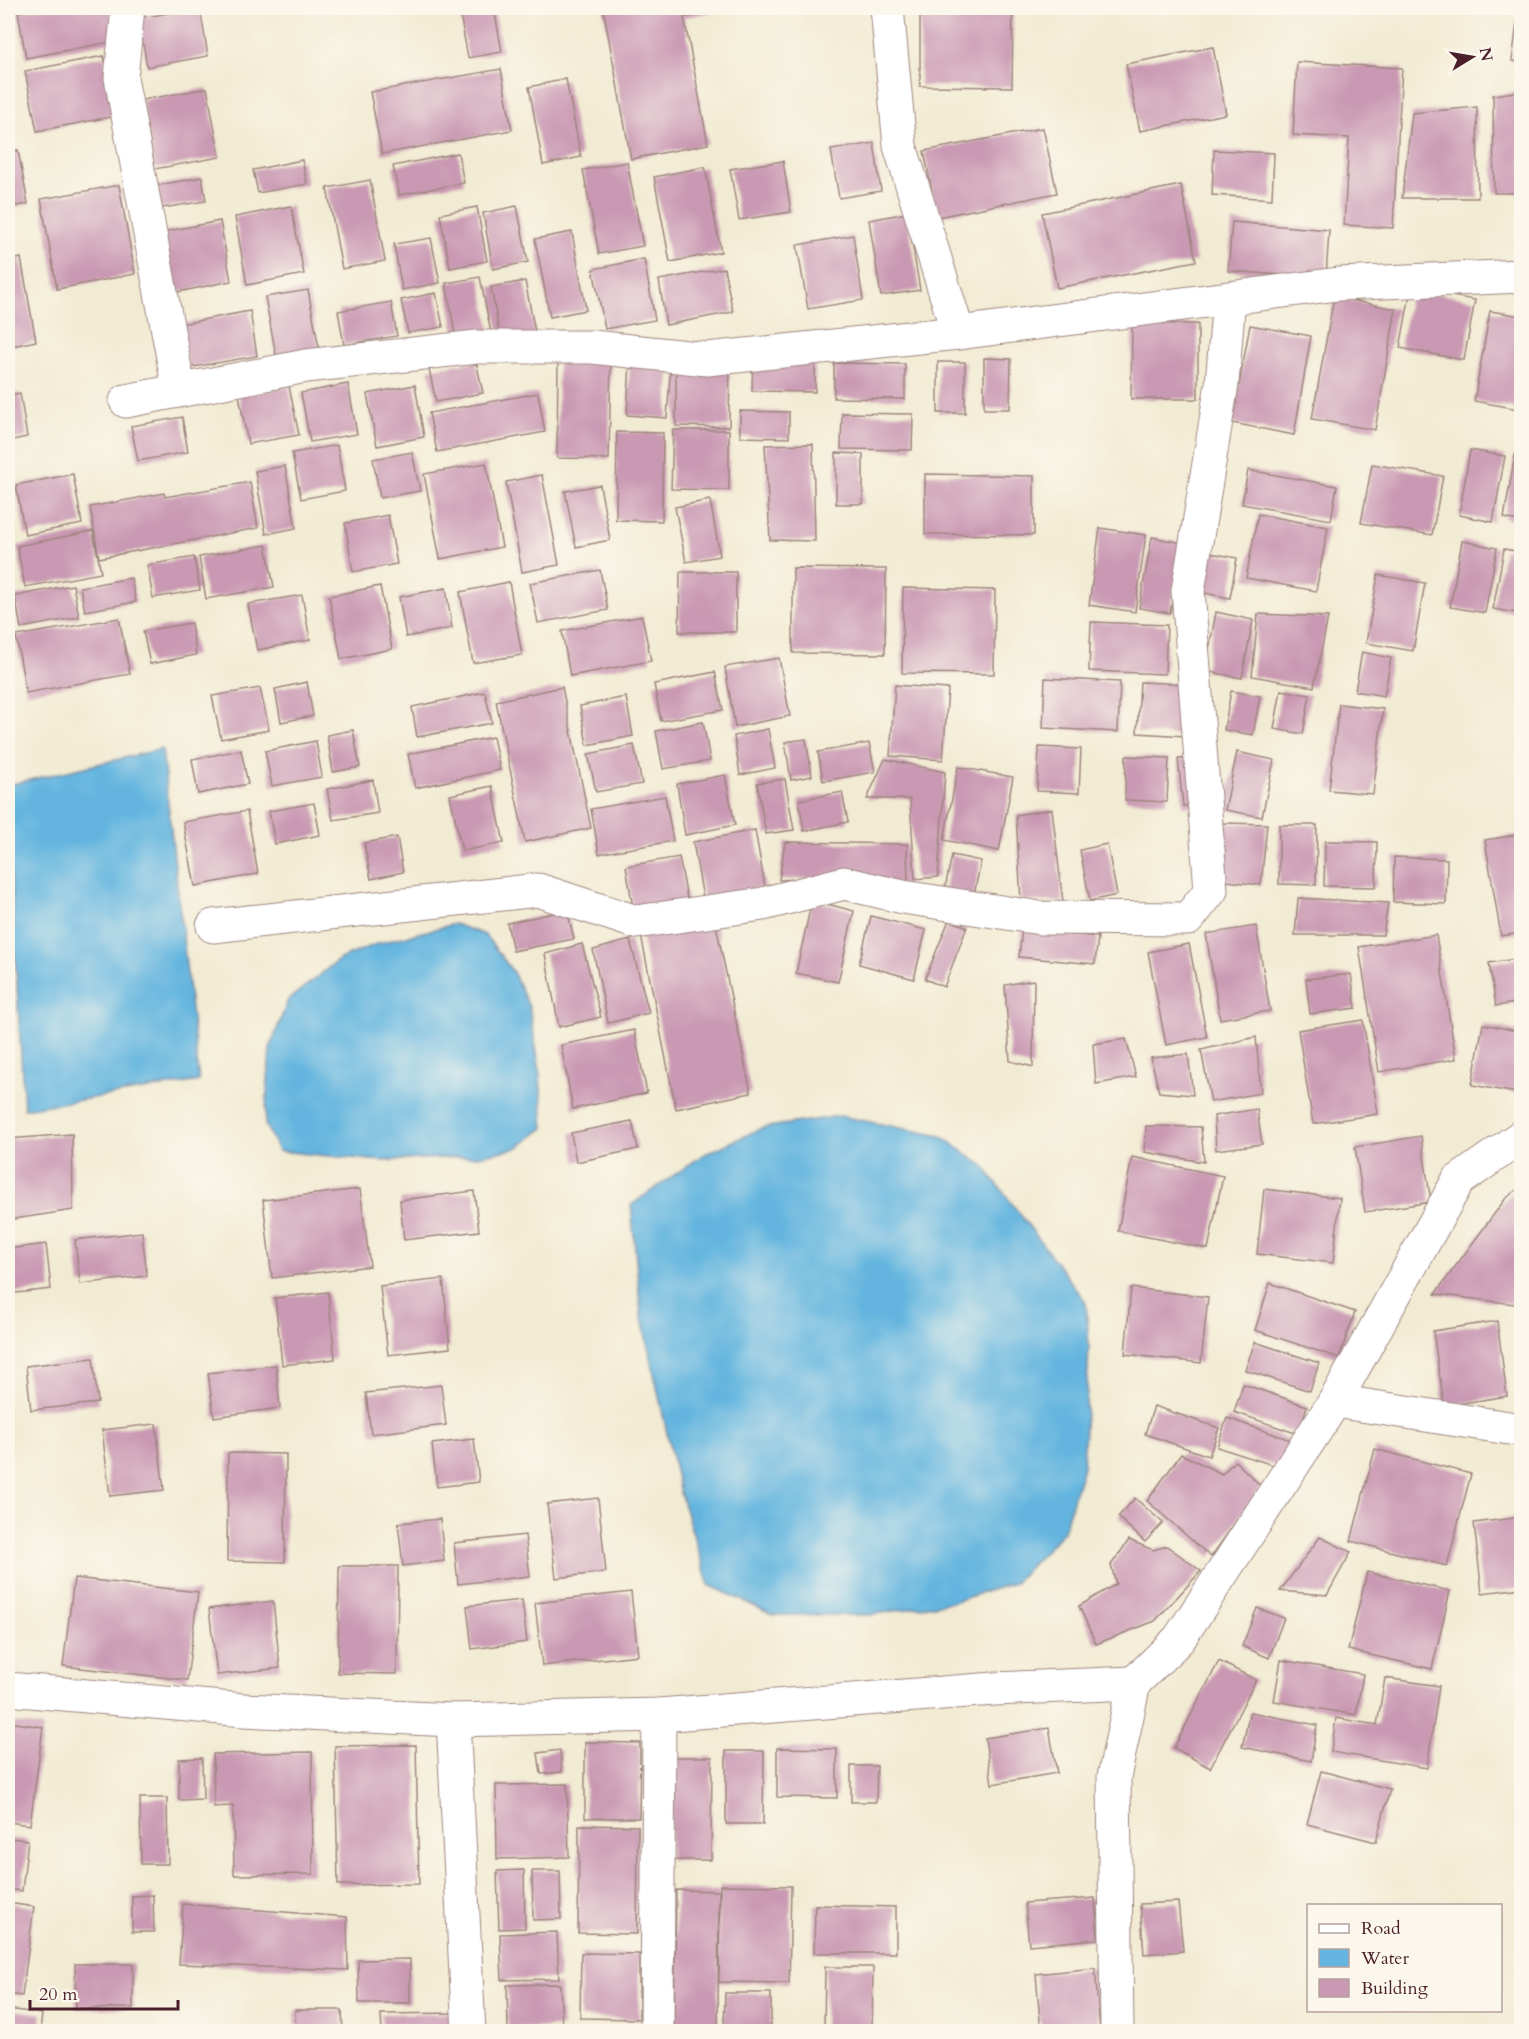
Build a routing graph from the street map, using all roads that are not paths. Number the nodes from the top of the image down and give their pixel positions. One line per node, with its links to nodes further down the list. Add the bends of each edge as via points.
1 (128, 8): 6 (street, via 121,78)
2 (887, 8): 5 (street, via 900,146)
3 (1521, 276): 4 (street, via 1338,284)
4 (1229, 298): 5 (street); 8 (street, via 1222,384 1188,591 1210,890 1188,919 1040,918 903,897 844,883 763,904 636,922 538,890)
5 (958, 333): 6 (street, via 707,359 592,347 477,347 306,366)
6 (179, 390): 7 (street)
7 (126, 401)
8 (213, 926)
9 (1521, 1136): 10 (street, via 1458,1181)
10 (1335, 1401): 11 (street); 12 (street, via 1179,1639)
11 (1521, 1430)
12 (1134, 1683): 14 (street, via 994,1689); 18 (street, via 1114,1776)
13 (8, 1689): 15 (street, via 244,1710)
14 (659, 1715): 15 (street); 17 (street)
15 (453, 1720): 16 (street)
16 (470, 2031)
17 (657, 2031)
18 (1117, 2031)

